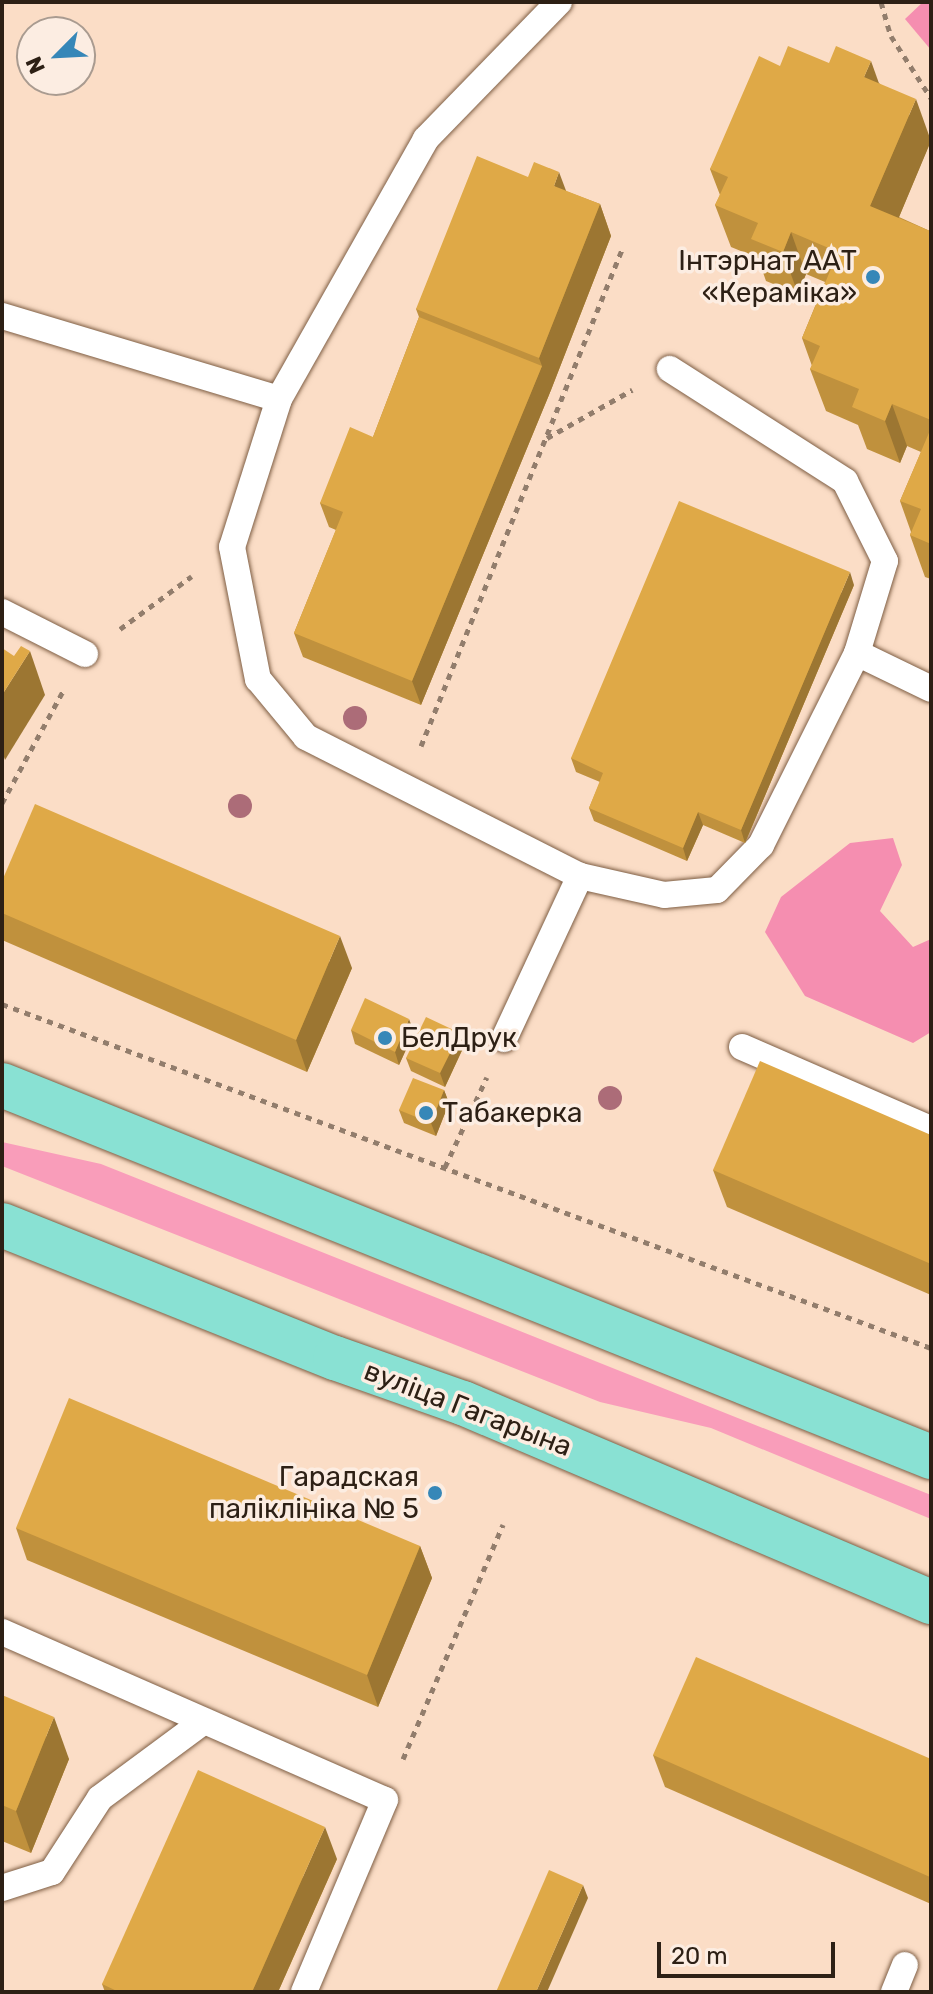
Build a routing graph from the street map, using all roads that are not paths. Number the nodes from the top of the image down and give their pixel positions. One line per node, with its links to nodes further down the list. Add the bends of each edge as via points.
1 (559, 2): 4 (lane, via 426,139)
2 (2, 316): 4 (lane)
3 (670, 369): 6 (lane, via 845,481 885,561)
4 (279, 399): 9 (lane, via 232,547 258,679 306,737)
5 (2, 612): 7 (lane)
6 (857, 653): 8 (lane); 9 (lane, via 761,845 717,890 664,895)
7 (85, 654)
8 (931, 689)
9 (580, 876): 10 (lane)
10 (504, 1039)
11 (742, 1047): 13 (lane)
12 (2, 1085): 15 (main road)
13 (931, 1129)
14 (3, 1227): 16 (main road, вуліца Гагарына, via 463,1403)
15 (931, 1457)
16 (931, 1602)
17 (2, 1632): 18 (lane)
18 (204, 1721): 19 (lane, via 100,1798 52,1872); 21 (lane, via 385,1800)
19 (2, 1888)
20 (905, 1965): 22 (lane)
21 (304, 1992)
22 (894, 1992)

